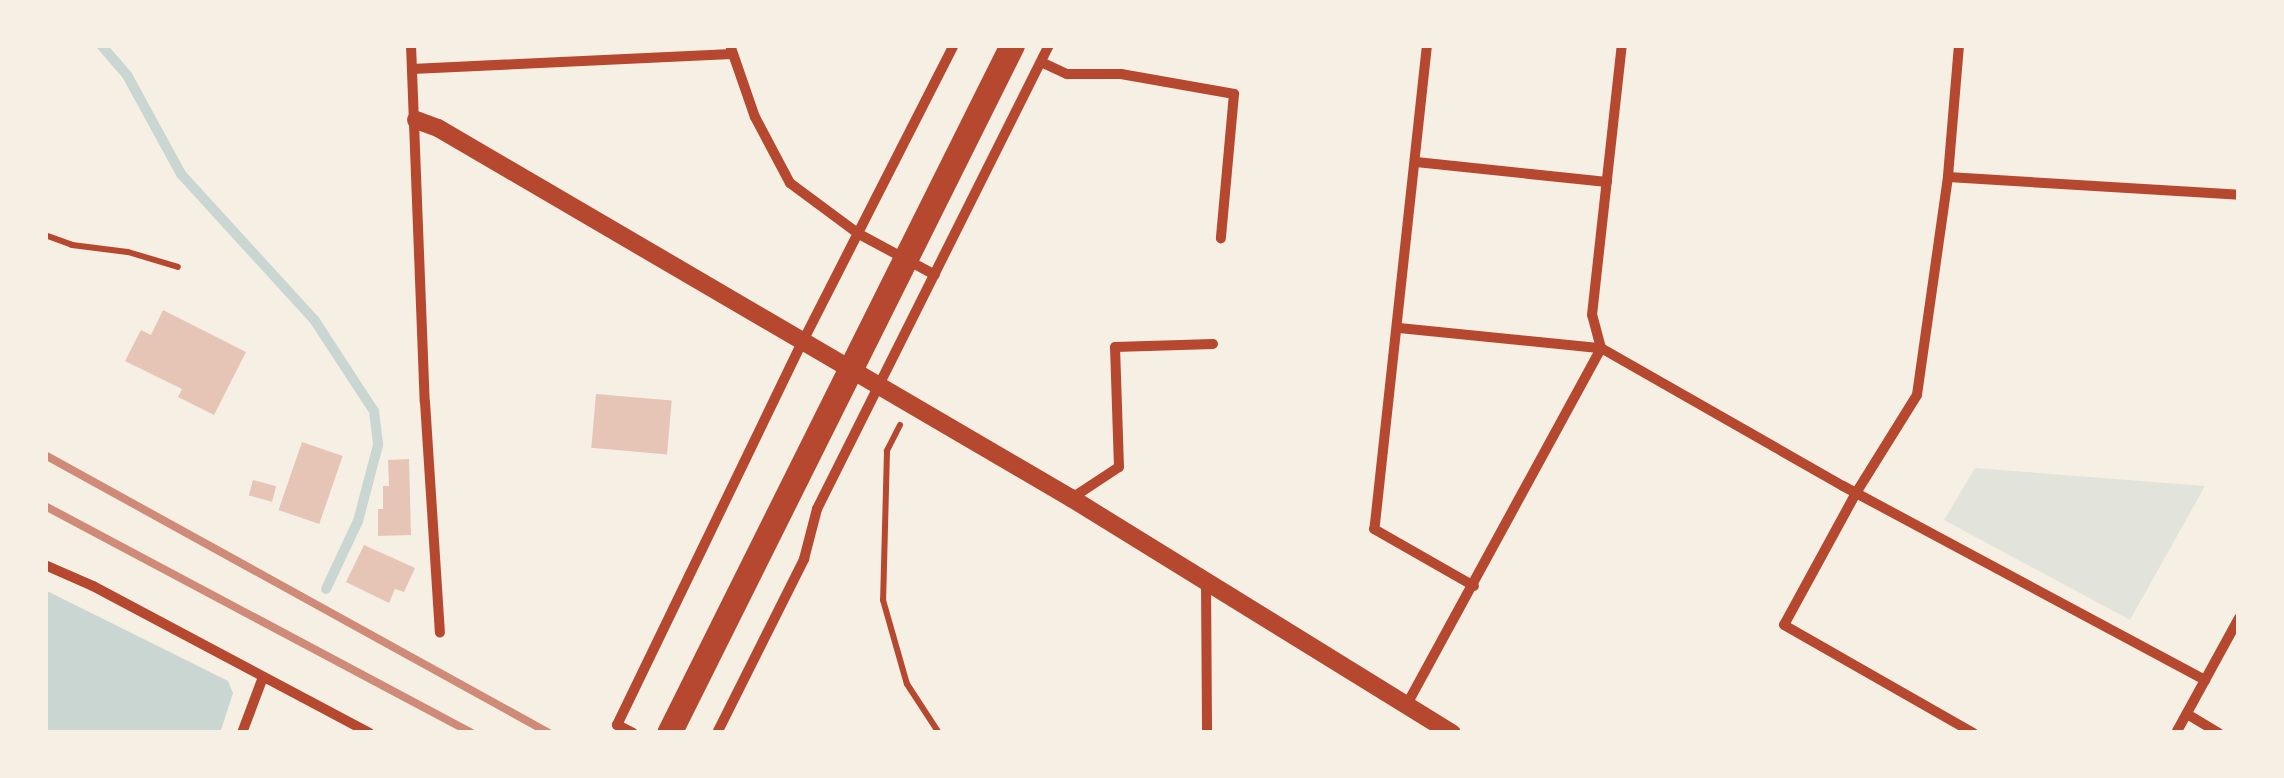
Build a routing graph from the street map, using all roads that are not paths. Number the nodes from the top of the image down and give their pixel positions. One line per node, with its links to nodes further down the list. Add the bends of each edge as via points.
1 (411, 45): 10 (street)
2 (954, 45): 16 (street)
3 (1012, 45): 38 (main road)
4 (1050, 45): 9 (street)
5 (1428, 45): 12 (street)
6 (1622, 45): 14 (street)
7 (1960, 45): 13 (street)
8 (731, 49): 10 (street); 16 (street, via 755,118 790,183)
9 (1040, 62): 17 (street, via 1067,74 1121,74 1234,94); 18 (street)
10 (412, 69): 11 (street)
11 (416, 120): 20 (street); 30 (street)
12 (1416, 162): 14 (street); 19 (street)
13 (1948, 177): 15 (street); 24 (street, via 1918,395)
14 (1607, 182): 22 (street, via 1592,316)
15 (2239, 195)
16 (859, 234): 18 (street); 20 (street)
17 (1221, 238)
18 (936, 275): 23 (street)
19 (1399, 328): 22 (street); 28 (street, via 1374,529)
20 (802, 343): 23 (street); 37 (street, via 618,725)
21 (1213, 344): 25 (street, via 1115,347 1119,467)
22 (1601, 348): 24 (street); 28 (street)
23 (880, 390): 25 (street); 39 (street, via 817,509 804,559)
24 (1856, 493): 32 (street); 42 (street, via 1784,625)
25 (1071, 498): 27 (street)
26 (45, 565): 31 (street)
27 (1206, 582): 33 (street); 40 (street)
28 (1474, 586): 33 (street)
29 (2239, 618): 32 (street)
30 (440, 632)
31 (263, 677): 35 (street); 36 (street)
32 (2206, 680): 34 (street)
33 (1405, 706): 41 (street)
34 (2187, 714): 43 (street); 44 (street)
35 (242, 733)
36 (369, 733)
37 (633, 733)
38 (670, 733)
39 (717, 733)
40 (1207, 733)
41 (1452, 733)
42 (1973, 733)
43 (2176, 733)
44 (2219, 733)

